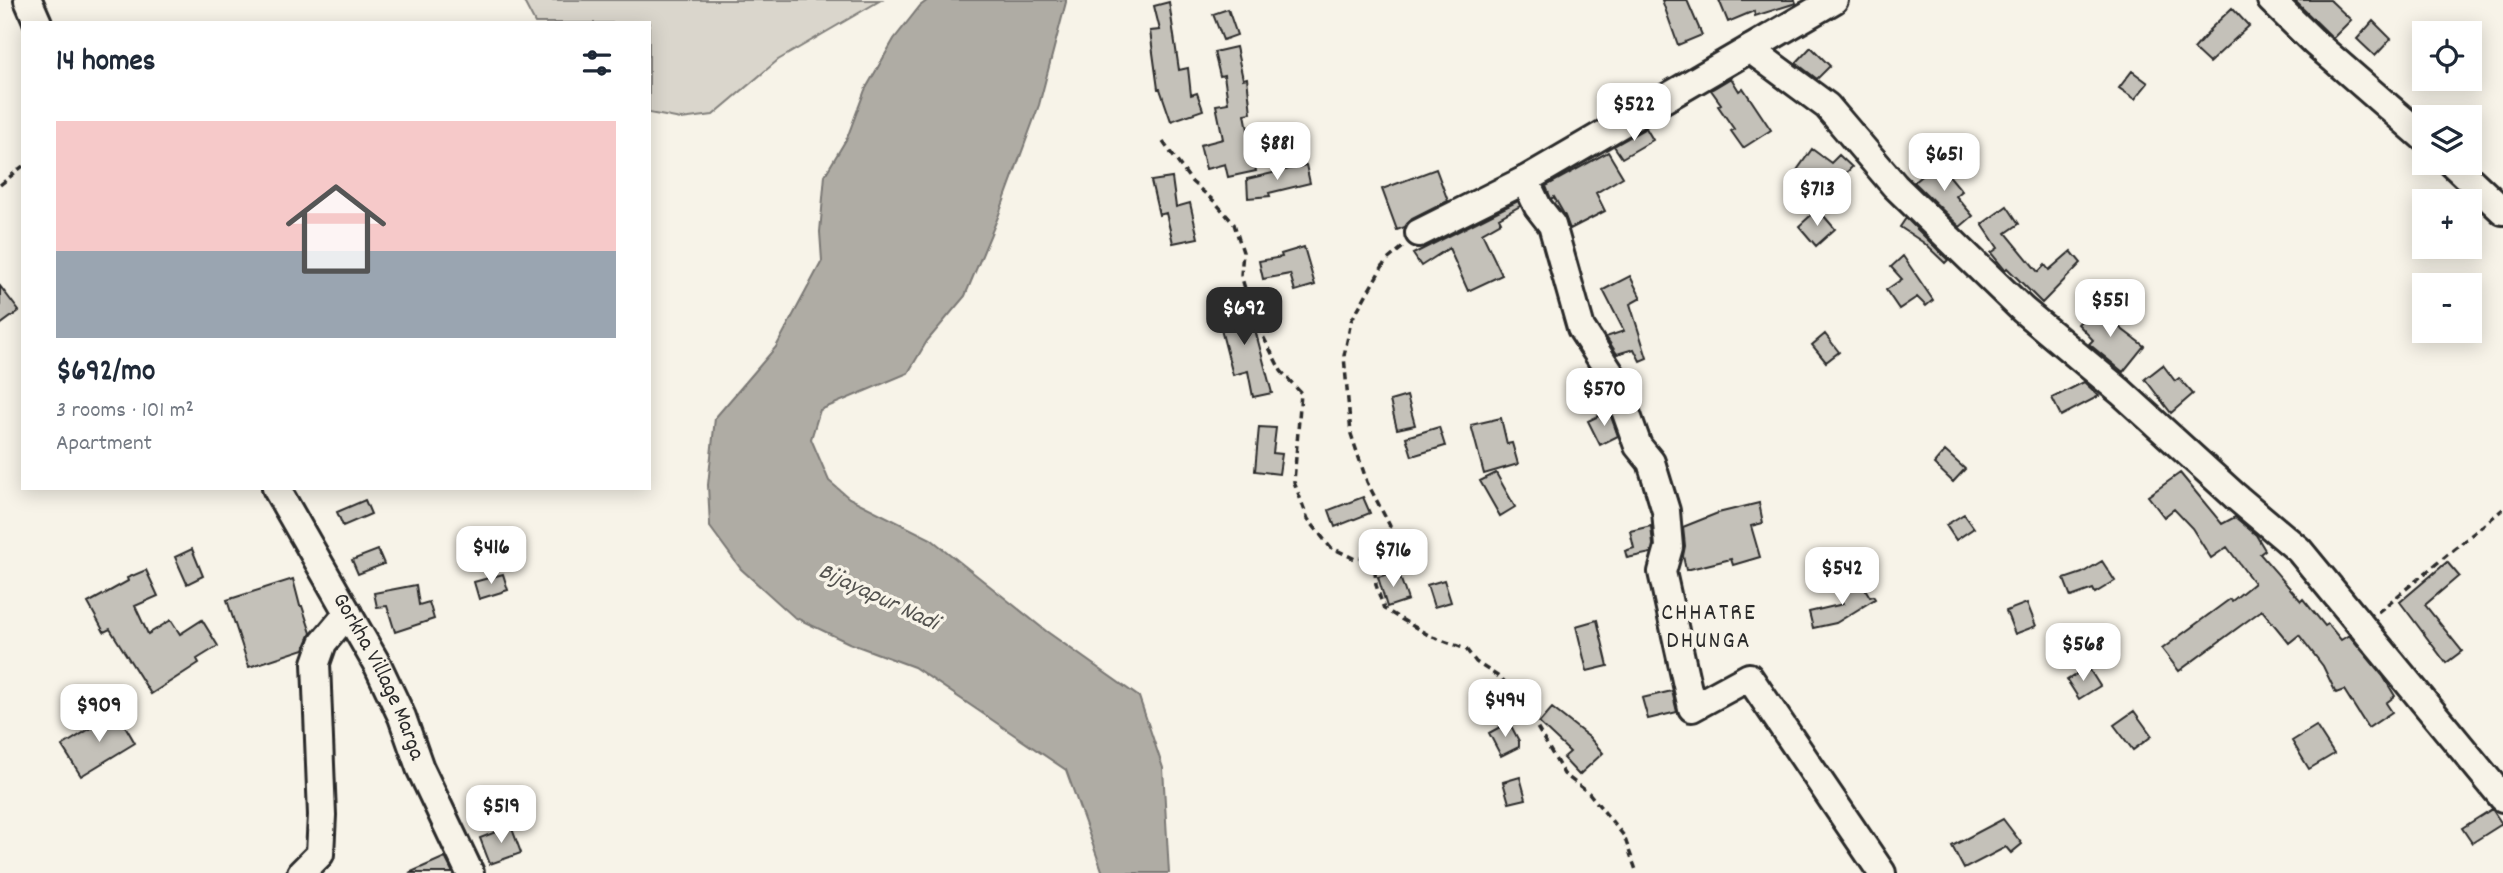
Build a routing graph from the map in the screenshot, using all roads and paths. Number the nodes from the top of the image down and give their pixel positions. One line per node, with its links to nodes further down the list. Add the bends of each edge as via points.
1 (28, 0): 4 (street)
2 (1834, 0): 5 (street)
3 (2271, 0): 6 (street)
4 (37, 21)
5 (1750, 49): 10 (street); 18 (street, via 1827,106 1895,186 2023,310 2299,550)
6 (2412, 128)
7 (1163, 142): 16 (path, via 1192,182 1234,224 1242,252 1241,275 1254,319 1281,372 1301,393 1294,482 1308,519 1330,547 1354,559)
8 (21, 168): 11 (path)
9 (2465, 175): 12 (street)
10 (1525, 180): 13 (street); 23 (street, via 1552,225 1581,328 1614,379 1638,446 1651,462 1666,511 1669,547 1662,572 1692,708 1749,677)
11 (0, 185)
12 (2503, 211)
13 (1419, 233): 16 (path, via 1385,262 1351,321 1344,356 1351,433 1367,482 1390,526)
14 (277, 490): 17 (street, Gorkha Village Marga)
15 (2503, 509): 18 (path)
16 (1374, 557): 22 (path, via 1384,608 1430,636 1466,649 1476,662 1502,679 1524,705 1564,774 1589,793 1624,836)
17 (348, 613): 20 (street, via 323,643 316,663 320,854); 21 (street, Gorkha Village Marga, via 383,676)
18 (2361, 626): 19 (street)
19 (2503, 799)
20 (301, 873)
21 (470, 873)
22 (1636, 873)
23 (1882, 873)

